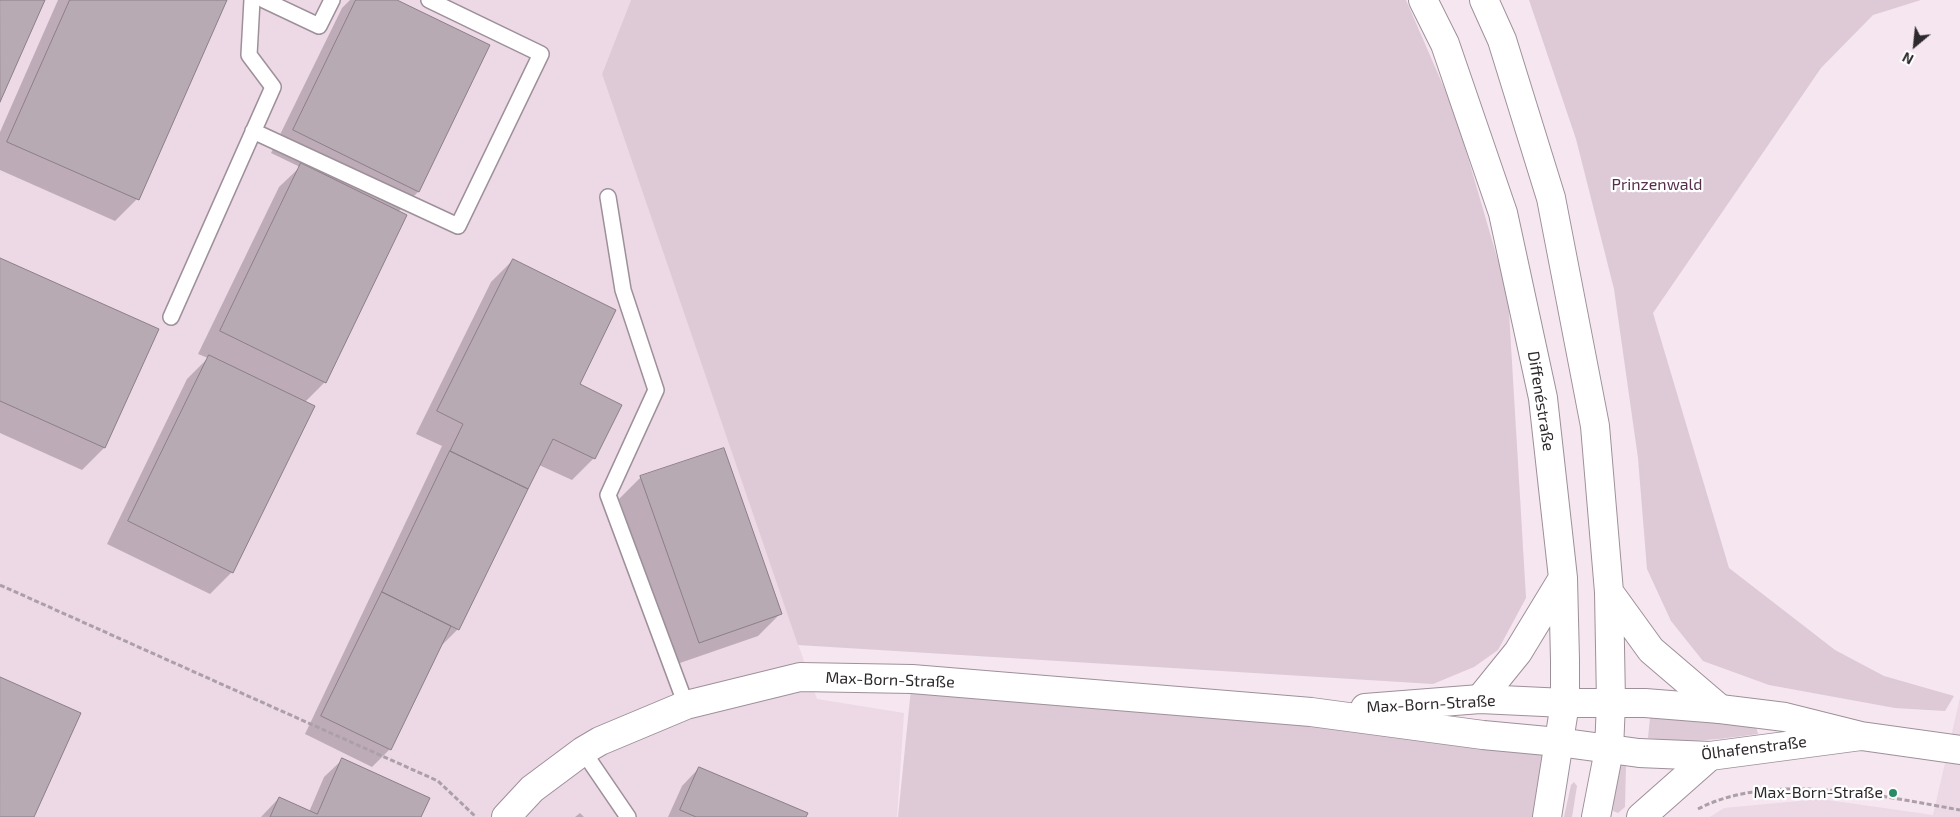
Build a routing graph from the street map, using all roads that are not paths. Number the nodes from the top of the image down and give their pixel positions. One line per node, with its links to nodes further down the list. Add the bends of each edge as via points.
1 (252, 0): 7 (lane, via 249,55 273,87)
2 (264, 0): 3 (lane, via 319,26)
3 (332, 0)
4 (429, 0): 7 (lane, via 541,54 458,226)
5 (1423, 0): 10 (main road, Diffenéstraße, via 1445,44 1504,213 1543,398)
6 (1484, 0): 11 (main road, via 1502,40 1551,198 1595,426)
7 (254, 131): 9 (lane)
8 (608, 197): 15 (lane, via 623,290 656,390 608,495)
9 (171, 317)
10 (1563, 578): 12 (main road, via 1518,652); 14 (main road, Diffenéstraße)
11 (1609, 592): 13 (main road); 16 (main road, via 1651,650)
12 (1480, 699): 14 (main road, Max-Born-Straße); 17 (main road, Max-Born-Straße)
13 (1611, 702): 14 (main road, Max-Born-Straße); 16 (main road, Ölhafenstraße); 20 (main road)
14 (1565, 703): 19 (main road, Diffenéstraße)
15 (686, 705): 17 (main road, Max-Born-Straße, via 800,677 912,678); 22 (main road, Max-Born-Straße)
16 (1720, 709): 18 (main road, Ölhafenstraße, via 1785,717)
17 (1311, 712): 19 (main road, Max-Born-Straße, via 1483,736)
18 (1861, 736): 21 (main road, Ölhafenstraße); 23 (main road, Ölhafenstraße)
19 (1558, 742): 20 (main road, Ölhafenstraße); 26 (main road, Diffenéstraße)
20 (1609, 750): 23 (main road, Ölhafenstraße); 27 (main road)
21 (1960, 750)
22 (583, 751): 24 (main road, Max-Born-Straße, via 532,789); 25 (lane)
23 (1710, 756): 28 (main road)
24 (506, 817)
25 (628, 817)
26 (1547, 817)
27 (1596, 817)
28 (1640, 817)

